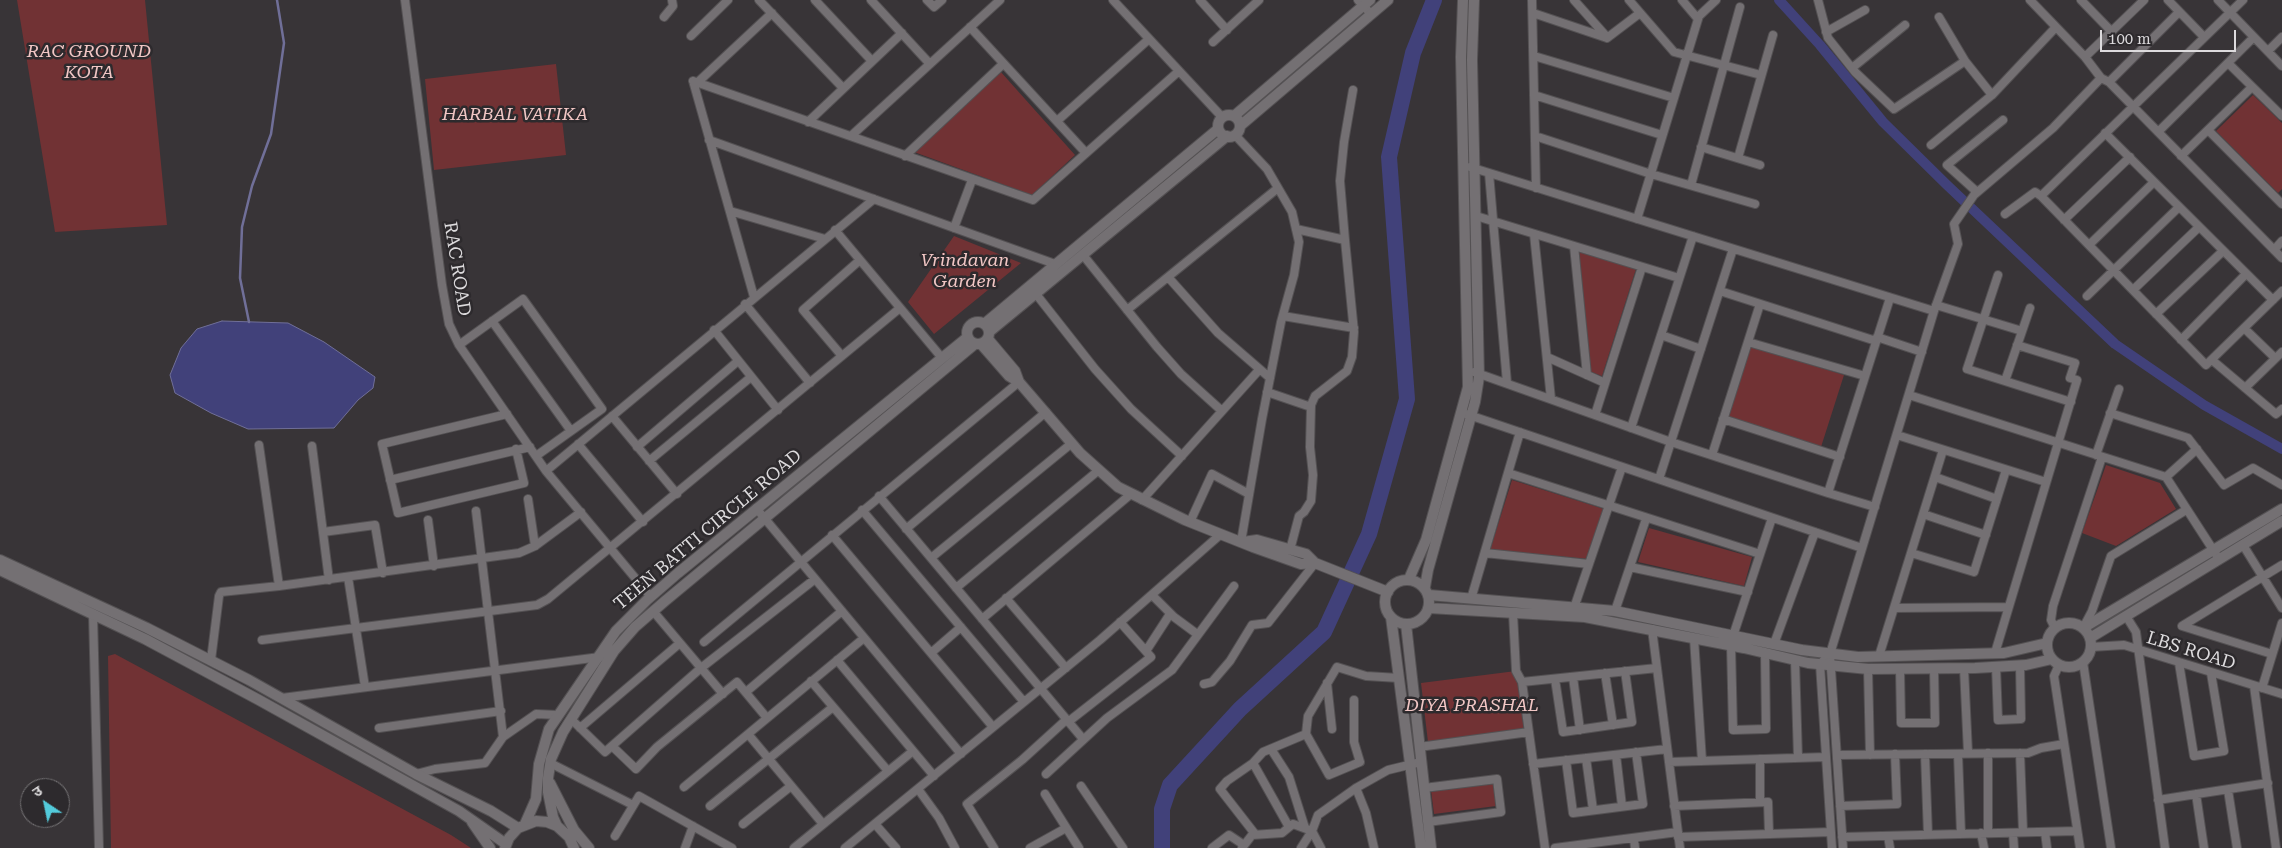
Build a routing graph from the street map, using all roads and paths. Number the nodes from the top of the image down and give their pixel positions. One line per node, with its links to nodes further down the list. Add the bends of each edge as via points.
1 (405, 0): 174 (street, RAC ROAD, via 442,285 450,324)
2 (672, 0): 38 (street, via 673,6)
3 (728, 0): 48 (street)
4 (759, 0): 35 (street)
5 (815, 0): 59 (street)
6 (872, 0): 46 (street)
7 (927, 0): 8 (street, via 934,7)
8 (942, 0)
9 (1000, 0): 41 (street)
10 (1113, 0): 53 (street)
11 (1200, 0): 43 (street)
12 (1260, 0): 43 (street)
13 (1388, 0): 36 (street)
14 (1463, 0): 101 (street)
15 (1474, 0): 102 (street)
16 (1532, 0): 33 (street)
17 (1574, 0): 51 (street)
18 (1629, 0): 34 (street)
19 (1682, 0): 39 (street)
20 (1716, 0): 39 (street)
21 (1818, 0): 44 (street)
22 (2030, 0): 42 (street)
23 (2081, 0): 45 (street)
24 (2144, 0): 45 (street)
25 (2168, 0): 31 (street)
26 (2218, 0): 32 (street)
27 (2243, 0): 32 (street)
28 (1364, 2): 36 (street); 78 (street)
29 (1740, 7): 64 (street)
30 (1865, 10): 44 (street)
31 (2179, 12): 49 (street); 69 (street)
32 (2230, 12): 49 (street); 52 (street)
33 (1533, 13): 51 (street); 57 (street)
34 (1640, 13): 51 (street); 56 (street, via 1674,52)
35 (772, 14): 70 (street); 72 (street)
36 (1371, 14): 86 (street)
37 (1939, 16): 60 (street)
38 (664, 17)
39 (1698, 19): 56 (street)
40 (1905, 25): 66 (street)
41 (970, 27): 62 (street); 63 (street)
42 (2056, 27): 58 (street); 75 (street)
43 (1227, 30): 54 (street)
44 (1826, 32): 66 (street)
45 (2111, 32): 58 (street)
46 (902, 33): 59 (street); 62 (street)
47 (1773, 35): 68 (street)
48 (691, 36)
49 (2204, 37): 77 (street)
50 (2282, 37): 55 (street)
51 (1607, 38)
52 (2254, 38): 55 (street); 61 (street)
53 (1149, 39): 67 (street); 82 (street)
54 (1213, 42)
55 (2268, 51): 65 (street)
56 (1687, 55): 64 (street); 76 (street)
57 (1534, 56): 74 (street); 76 (street)
58 (2085, 57): 69 (street)
59 (872, 61): 72 (street)
60 (1965, 61): 66 (street, via 1894,109); 75 (street)
61 (2228, 63): 71 (street); 87 (street)
62 (930, 64): 90 (street)
63 (1003, 64): 82 (street); 96 (street)
64 (1724, 65): 68 (street); 94 (street)
65 (2282, 66)
66 (1852, 68)
67 (1178, 70): 80 (street); 95 (street)
68 (1762, 75): 99 (street)
69 (2105, 80): 77 (street); 110 (street)
70 (696, 83): 83 (street); 92 (street, via 693,82)
71 (2252, 87): 79 (street); 85 (street)
72 (843, 88): 83 (street)
73 (1354, 90): 129 (street, via 1340,181)
74 (1534, 95): 89 (street); 91 (street)
75 (1992, 95): 93 (street)
76 (1674, 98): 89 (street)
77 (2133, 106): 87 (street); 88 (street)
78 (1234, 116): 80 (street); 86 (street, via 1237,118)
79 (2282, 116)
80 (1222, 117): 84 (street, via 1217,124)
81 (2003, 120): 110 (street, via 1947,165)
82 (1057, 121): 95 (street)
83 (808, 122): 90 (street)
84 (1218, 129): 86 (street, via 1222,134); 139 (street)
85 (2208, 130): 97 (street); 113 (street)
86 (1234, 132): 108 (street, via 1267,169); 136 (street)
87 (2158, 132): 97 (street)
88 (2105, 133): 98 (street); 111 (street)
89 (1662, 135): 104 (street)
90 (851, 136): 96 (street)
91 (1535, 136): 104 (street); 109 (street)
92 (709, 140): 112 (street); 116 (street)
93 (1930, 146)
94 (1701, 147): 99 (street); 107 (street)
95 (1086, 153): 105 (street, via 1033,200)
96 (905, 156): 105 (street)
97 (2181, 156): 134 (street)
98 (2130, 157): 106 (street); 120 (street)
99 (1738, 158): 100 (street)
100 (1760, 164)
101 (1463, 165): 102 (street); 184 (street)
102 (1475, 169): 103 (street); 118 (street)
103 (1489, 173): 109 (street); 121 (street)
104 (1651, 174): 107 (street); 119 (street)
105 (972, 180): 123 (street)
106 (2154, 182): 115 (street); 131 (street)
107 (1691, 186): 114 (street)
108 (1278, 188): 125 (street, via 1292,212); 144 (street)
109 (1536, 188): 119 (street)
110 (1975, 194): 157 (street, via 1954,224 1958,244)
111 (2041, 196): 117 (street, via 2036,192); 120 (street)
112 (874, 199): 123 (street); 124 (street)
113 (2281, 200)
114 (1755, 204)
115 (2179, 207): 122 (street); 141 (street)
116 (730, 211): 128 (street); 150 (street)
117 (2004, 214)
118 (1476, 216): 121 (street); 186 (street)
119 (1637, 219): 127 (street)
120 (2064, 220): 131 (street)
121 (1493, 221): 126 (street); 195 (street)
122 (2199, 227): 135 (street); 147 (street)
123 (954, 228): 139 (street)
124 (835, 230): 128 (street); 138 (street)
125 (1296, 230): 129 (street); 161 (street, via 1299,242)
126 (1534, 234): 132 (street); 179 (street)
127 (1693, 236): 133 (street); 145 (street)
128 (825, 239): 150 (street)
129 (1345, 240): 164 (street)
130 (2282, 241): 134 (street)
131 (2089, 245): 141 (street)
132 (1574, 246): 140 (street); 187 (street)
133 (1733, 249): 146 (street); 152 (street)
134 (2274, 250): 137 (street)
135 (2223, 251): 142 (street); 160 (street)
136 (1083, 255): 149 (street); 159 (street)
137 (2282, 258)
138 (860, 260): 156 (street); 178 (street, via 803,310)
139 (1056, 264): 169 (street)
140 (1642, 267): 145 (street); 194 (street)
141 (2114, 270): 147 (street); 151 (street)
142 (2246, 274): 153 (street); 171 (street)
143 (1998, 275): 162 (street)
144 (1168, 277): 159 (street); 185 (street, via 1218,334)
145 (1679, 278): 168 (street)
146 (1720, 290): 155 (street); 175 (street)
147 (2133, 290): 160 (street)
148 (2282, 291): 153 (street)
149 (1036, 294): 169 (street); 230 (street, via 1131,409)
150 (754, 296): 154 (street)
151 (2087, 296)
152 (1890, 298): 157 (street); 170 (street)
153 (2273, 300): 165 (street)
154 (745, 304): 166 (street); 192 (street)
155 (1760, 304): 170 (street); 172 (street)
156 (900, 308): 178 (street); 180 (street)
157 (1935, 308): 162 (street); 176 (street)
158 (2030, 308): 167 (street)
159 (1127, 310): 205 (street, via 1182,374)
160 (2156, 314): 171 (street)
161 (1283, 316): 164 (street); 190 (street)
162 (1983, 320): 167 (street); 191 (street, via 1967,369)
163 (492, 321): 174 (street); 214 (street); 214 (street, via 523,299 602,409)
164 (1354, 328): 202 (street, via 1348,371 1315,396)
165 (2244, 328): 181 (street); 183 (street)
166 (714, 330): 182 (street); 211 (street)
167 (2022, 331): 173 (street)
168 (1661, 335): 175 (street); 213 (street)
169 (981, 337): 180 (street, TEEN BATTI CIRCLE ROAD); 193 (street, via 1015,371); 263 (street)
170 (1877, 339): 176 (street); 188 (street)
171 (2181, 340): 183 (street)
172 (1748, 342): 188 (street); 212 (street)
173 (2017, 344): 191 (street); 201 (street, via 2075,363 2070,378 2077,380)
174 (459, 345): 207 (street, RAC ROAD)
175 (1701, 350): 217 (street)
176 (1922, 352): 199 (street)
177 (2282, 352): 181 (street)
178 (842, 356): 192 (street)
179 (1547, 357): 187 (street); 200 (street)
180 (942, 358): 255 (street, TEEN BATTI CIRCLE ROAD)
181 (2276, 358): 196 (street)
182 (738, 361): 189 (street); 224 (street)
183 (2209, 362): 196 (street)
184 (1468, 369): 186 (street); 208 (street)
185 (1260, 370): 190 (street); 205 (street)
186 (1479, 373): 195 (street); 208 (street)
187 (1587, 374): 194 (street)
188 (1865, 376): 232 (street)
189 (751, 377): 204 (street); 233 (street)
190 (1270, 378): 198 (street)
191 (2005, 381): 201 (street)
192 (810, 382): 204 (street)
193 (1020, 382): 206 (street); 249 (street)
194 (1605, 383): 210 (street)
195 (1508, 384): 200 (street)
196 (2245, 388): 203 (street, via 2276,414)
197 (2119, 389): 209 (street)
198 (1267, 392): 202 (street); 248 (street)
199 (1909, 396): 216 (street); 218 (street)
200 (1551, 399): 210 (street)
201 (2071, 402): 218 (street)
202 (1311, 406): 280 (street, via 1310,447 1314,475 1311,501 1299,516)
203 (2282, 409)
204 (778, 410): 246 (street)
205 (1222, 411): 230 (street)
206 (1046, 412): 219 (street); 269 (street)
207 (507, 414): 223 (street, RAC ROAD); 242 (street, via 382,444)
208 (1466, 414): 215 (street); 300 (street, via 1426,540); 305 (street, via 1428,570)
209 (2110, 414): 226 (street, via 2188,438); 231 (street)
210 (1595, 415): 213 (street)
211 (612, 416): 220 (street); 224 (street)
212 (1723, 419): 228 (street); 232 (street)
213 (1631, 428): 217 (street)
214 (571, 431): 229 (street)
215 (1520, 432): 234 (street); 238 (street)
216 (1897, 435): 227 (street); 254 (street)
217 (1671, 442): 228 (street); 241 (street)
218 (2058, 442): 231 (street); 243 (street)
219 (1072, 443): 235 (street); 285 (street)
220 (578, 444): 237 (street); 267 (street)
221 (260, 445): 301 (street)
222 (312, 446): 270 (street)
223 (530, 447): 225 (street); 229 (street, RAC ROAD)
224 (638, 447): 233 (street)
225 (516, 449): 242 (street); 242 (street, via 524,483 398,513)
226 (2197, 449): 240 (street); 244 (street, via 2224,485 2253,468)
227 (1943, 450): 236 (street); 239 (street)
228 (1712, 455): 245 (street)
229 (536, 456): 237 (street, RAC ROAD)
230 (1182, 456): 252 (street)
231 (2099, 456): 240 (street); 331 (street, via 2053,606 2051,620)
232 (1840, 457): 245 (street)
233 (649, 461): 246 (street)
234 (1622, 467): 241 (street); 253 (street)
235 (1099, 470): 247 (street); 303 (street)
236 (2006, 470): 243 (street); 251 (street)
237 (546, 471): 260 (street, RAC ROAD)
238 (1508, 473): 253 (street); 281 (street)
239 (1935, 477): 251 (street); 261 (street)
240 (2166, 477): 258 (street)
241 (1659, 479): 262 (street)
242 (390, 480)
243 (2046, 482): 311 (street)
244 (2282, 485)
245 (1828, 493): 254 (street)
246 (677, 494): 267 (street)
247 (1131, 494): 252 (street); 309 (street)
248 (1249, 494): 268 (street, via 1212,474); 275 (street)
249 (879, 496): 257 (street); 269 (street)
250 (528, 499): 277 (street)
251 (1997, 499): 274 (street)
252 (1142, 500): 268 (street)
253 (1609, 506): 264 (street); 290 (street)
254 (1875, 507): 278 (street)
255 (756, 508): 263 (street); 308 (street, TEEN BATTI CIRCLE ROAD)
256 (2282, 509): 284 (street)
257 (862, 510): 273 (street); 329 (street)
258 (2186, 510): 284 (street); 332 (street, via 2111,556)
259 (476, 511): 287 (street)
260 (581, 512): 277 (street); 279 (street, RAC ROAD)
261 (1923, 514): 274 (street); 282 (street)
262 (1772, 518): 271 (street); 283 (street)
263 (765, 519): 288 (street); 317 (street)
264 (1646, 519): 283 (street); 293 (street)
265 (428, 520): 292 (street)
266 (2282, 521): 276 (street)
267 (643, 522): 279 (street)
268 (1190, 522): 272 (street)
269 (906, 529): 285 (street)
270 (323, 532): 295 (street, via 375,526); 299 (street)
271 (1814, 532): 278 (street); 343 (street)
272 (1221, 534): 275 (street); 307 (street)
273 (832, 535): 288 (street); 346 (street)
274 (1986, 535): 282 (street, via 1974,572)
275 (1242, 542): 280 (street, via 1258,540); 289 (street, via 1301,564)
276 (2243, 545): 284 (street); 297 (street)
277 (535, 546): 287 (street, via 519,553)
278 (1862, 548): 348 (street)
279 (611, 549): 308 (street, RAC ROAD); 316 (street, via 537,605)
280 (1290, 550): 289 (street, via 1306,554)
281 (1485, 553): 290 (street); 310 (street)
282 (1911, 553): 314 (street)
283 (1760, 554): 306 (street)
284 (2216, 555): 323 (street); 332 (street)
285 (931, 558): 303 (street)
286 (0, 560): 354 (street)
287 (482, 560): 292 (street); 316 (street)
288 (801, 562): 298 (street); 339 (street)
289 (1315, 564): 304 (street); 381 (street, via 1268,623 1252,625 1230,661 1212,682)
290 (1589, 564): 313 (street)
291 (2282, 565): 297 (street)
292 (434, 566): 295 (street)
293 (1630, 567): 306 (street); 319 (street)
294 (0, 570): 321 (street)
295 (383, 572): 296 (street)
296 (348, 577): 299 (street); 330 (street)
297 (2263, 578): 315 (street); 350 (street, via 2182,626)
298 (815, 579): 318 (street); 364 (street)
299 (328, 580): 301 (street)
300 (1409, 580): 304 (street, via 1401,580); 305 (street, via 1418,582)
301 (279, 586): 354 (street, via 220,593)
302 (1234, 586): 334 (street)
303 (956, 588): 325 (street)
304 (1383, 590): 324 (street, via 1386,609)
305 (1427, 591): 310 (street); 312 (street)
306 (1748, 592): 338 (street)
307 (1152, 595): 322 (street); 326 (street)
308 (651, 597): 353 (street, TEEN BATTI CIRCLE ROAD, via 616,631)
309 (1006, 598): 325 (street); 365 (street)
310 (1471, 599): 313 (street)
311 (2008, 607): 314 (street); 349 (street)
312 (1429, 608): 320 (street); 328 (street, via 1422,619)
313 (1574, 608): 319 (street)
314 (1894, 608): 351 (street)
315 (2282, 608)
316 (489, 611): 330 (street); 370 (street)
317 (653, 611): 341 (street); 352 (street)
318 (842, 611): 335 (street); 385 (street)
319 (1615, 611): 338 (street)
320 (1513, 613): 333 (street, via 1585,617); 379 (street, via 1516,671)
321 (93, 614): 461 (street, via 260,700); 495 (street)
322 (1170, 614): 334 (street); 344 (street)
323 (2126, 616): 340 (street); 345 (street, via 2136,632)
324 (1391, 617): 328 (street); 376 (street)
325 (982, 619): 384 (street)
326 (1120, 622): 344 (street); 365 (street)
327 (2282, 623): 350 (street)
328 (1406, 624): 410 (street)
329 (961, 627): 346 (street); 390 (street)
330 (356, 628): 337 (street); 382 (street)
331 (2054, 628): 332 (street, via 2071,622); 342 (street)
332 (2083, 628): 340 (street)
333 (1652, 629): 336 (street); 366 (street)
334 (1197, 634): 407 (street, via 1172,670)
335 (864, 638): 355 (street); 418 (street)
336 (1694, 638): 338 (street); 431 (street)
337 (262, 640)
338 (1732, 640): 343 (street); 347 (street); 347 (street, via 1733,730 1766,729)
339 (704, 642)
340 (2091, 642): 345 (street, LBS ROAD, via 2124,645); 358 (street, via 2089,655)
341 (680, 643): 364 (street); 400 (street)
342 (2046, 643): 349 (street); 357 (street)
343 (1774, 644): 348 (street)
344 (1146, 651): 396 (street, via 1151,657)
345 (2138, 651): 359 (street, LBS ROAD); 453 (street)
346 (931, 653): 398 (street)
347 (1765, 653): 356 (street)
348 (1830, 654): 351 (street); 360 (street); 362 (street)
349 (1995, 654): 351 (street)
350 (2272, 654): 383 (street)
351 (1879, 656)
352 (609, 657): 353 (street); 395 (street)
353 (597, 658): 370 (street); 393 (street, TEEN BATTI CIRCLE ROAD)
354 (211, 660): 388 (street)
355 (837, 660): 378 (street); 413 (street)
356 (1795, 660): 360 (street); 426 (street)
357 (2055, 662): 358 (street, via 2067,667); 361 (street); 408 (street, via 2054,676)
358 (2083, 662): 524 (street)
359 (2179, 663): 374 (street, LBS ROAD); 374 (street, via 2194,756 2224,751)
360 (1820, 664): 362 (street); 427 (street)
361 (2020, 665): 363 (street); 363 (street, via 2021,719 1998,720)
362 (1832, 666): 371 (street); 423 (street)
363 (1996, 666): 368 (street)
364 (702, 668): 386 (street); 409 (street)
365 (1066, 668): 384 (street)
366 (1657, 668): 372 (street); 412 (street)
367 (1934, 668): 368 (street); 369 (street); 369 (street, via 1935,722 1901,724)
368 (1964, 668): 416 (street)
369 (1900, 669): 371 (street)
370 (496, 670): 382 (street); 392 (street)
371 (1868, 670): 424 (street)
372 (1624, 671): 373 (street); 397 (street, via 1632,722)
373 (1605, 673): 375 (street); 397 (street)
374 (2211, 673): 383 (street, LBS ROAD)
375 (1573, 677): 377 (street); 402 (street)
376 (1399, 678): 380 (street, via 1366,676 1336,667); 436 (street)
377 (1555, 679): 379 (street); 402 (street, via 1562,732)
378 (811, 681): 391 (street); 394 (street)
379 (1522, 682): 403 (street)
380 (1327, 683): 401 (street); 405 (street, via 1308,716)
381 (1204, 684)
382 (365, 687): 388 (street)
383 (2258, 687): 387 (street, LBS ROAD); 443 (street)
384 (1040, 689): 390 (street); 396 (street)
385 (746, 692): 386 (street, via 737,682); 394 (street)
386 (723, 694): 409 (street, via 657,747 636,769)
387 (2282, 694)
388 (282, 698): 439 (street)
389 (1354, 700): 405 (street, via 1354,742 1360,762 1329,775)
390 (1024, 702): 398 (street)
391 (834, 707): 428 (street); 438 (street)
392 (500, 711): 399 (street); 406 (street)
393 (558, 715): 406 (street, via 536,714); 466 (street, TEEN BATTI CIRCLE ROAD, via 543,748 536,799)
394 (767, 718): 404 (street)
395 (571, 720): 400 (street); 434 (street)
396 (1067, 721): 407 (street); 502 (street, via 967,804)
397 (1613, 725): 402 (street)
398 (993, 727): 418 (street)
399 (379, 728)
400 (580, 728): 409 (street, via 605,752)
401 (1332, 729)
402 (1580, 730)
403 (1529, 732): 410 (street); 437 (street)
404 (748, 734): 428 (street); 446 (street)
405 (1306, 734): 411 (street)
406 (503, 737): 439 (street, via 485,763)
407 (1083, 740): 440 (street)
408 (2064, 744): 415 (street); 472 (street)
409 (612, 746)
410 (1419, 746): 432 (street)
411 (1271, 749): 435 (street, via 1263,752); 471 (street, via 1289,777)
412 (1667, 749): 414 (street); 433 (street)
413 (913, 751): 438 (street); 441 (street)
414 (1636, 752): 419 (street); 457 (street, via 1643,804)
415 (2020, 752): 417 (street); 475 (street)
416 (1968, 753): 417 (street); 422 (street)
417 (1988, 753): 477 (street)
418 (961, 754): 441 (street)
419 (1616, 754): 425 (street); 457 (street)
420 (1895, 754): 421 (street); 424 (street); 459 (street, via 1897,804)
421 (1925, 754): 422 (street); 483 (street)
422 (1958, 754): 480 (street)
423 (1837, 755): 424 (street); 459 (street)
424 (1870, 755)
425 (1586, 758): 430 (street); 460 (street)
426 (1798, 758): 427 (street); 429 (street)
427 (1826, 758): 473 (street)
428 (769, 759): 444 (street); 456 (street)
429 (1760, 759): 431 (street); 454 (street)
430 (1566, 760): 437 (street); 460 (street, via 1573,813)
431 (1702, 761): 433 (street)
432 (1421, 762): 436 (street); 449 (street)
433 (1669, 762): 458 (street)
434 (550, 763): 442 (street); 455 (street)
435 (1253, 763): 469 (street); 478 (street, via 1220,789)
436 (1410, 764): 448 (street, via 1388,770); 511 (street)
437 (1533, 764): 513 (street)
438 (888, 771): 464 (street)
439 (416, 774): 466 (street)
440 (1046, 774)
441 (934, 776): 447 (street)
442 (548, 778): 467 (street); 493 (street, via 574,830)
443 (2268, 784): 450 (street); 481 (street)
444 (791, 786): 463 (street); 464 (street)
445 (1081, 786): 506 (street)
446 (684, 787)
447 (918, 788): 465 (street); 501 (street, via 940,818)
448 (1356, 788): 471 (street, via 1318,815); 510 (street)
449 (1424, 788): 462 (street); 462 (street, via 1497,779 1501,812)
450 (2228, 790): 452 (street); 527 (street)
451 (1045, 794): 470 (street)
452 (2196, 794): 453 (street); 526 (street)
453 (2158, 800): 525 (street)
454 (1760, 802): 458 (street); 479 (street, via 1768,802)
455 (633, 805): 468 (street, via 639,796); 484 (street)
456 (710, 806)
457 (1622, 806): 460 (street)
458 (1674, 806): 482 (street)
459 (1840, 806): 486 (street)
460 (1593, 810)
461 (468, 816): 489 (street); 496 (street)
462 (1428, 822): 512 (street)
463 (743, 824)
464 (823, 824): 499 (street)
465 (875, 824): 494 (street); 500 (street)
466 (521, 826): 467 (street, via 536,821); 489 (street, TEEN BATTI CIRCLE ROAD)
467 (557, 826): 492 (street)
468 (693, 826): 497 (street); 498 (street)
469 (1289, 826): 471 (street, via 1293,824); 478 (street, via 1282,833)
470 (1066, 828): 488 (street); 505 (street)
471 (1308, 829): 508 (street); 509 (street)
472 (2077, 831): 476 (street); 523 (street)
473 (1831, 832): 479 (street); 517 (street)
474 (2013, 832): 475 (street); 477 (street); 521 (street)
475 (2023, 832): 476 (street)
476 (2045, 832): 522 (street)
477 (1985, 833): 480 (street); 520 (street)
478 (1255, 834): 490 (street)
479 (1769, 834): 482 (street)
480 (1961, 834): 483 (street)
481 (2278, 834): 528 (street)
482 (1678, 835): 487 (street); 516 (street)
483 (1928, 835): 485 (street)
484 (615, 836)
485 (1888, 836): 486 (street); 519 (street)
486 (1842, 837): 518 (street)
487 (1634, 838): 491 (street); 515 (street)
488 (1044, 839): 503 (street); 504 (street)
489 (506, 846)
490 (1243, 846): 507 (street, via 1229,835)
491 (1588, 846): 514 (street)
492 (574, 847)
493 (589, 847)
494 (849, 847)
495 (98, 848)
496 (490, 848)
497 (685, 848)
498 (732, 848)
499 (794, 848)
500 (896, 848)
501 (955, 848)
502 (994, 848)
503 (1030, 848)
504 (1049, 848)
505 (1079, 848)
506 (1123, 848)
507 (1212, 848)
508 (1301, 848)
509 (1321, 848)
510 (1374, 848)
511 (1421, 848)
512 (1431, 848)
513 (1545, 848)
514 (1555, 848)
515 (1635, 848)
516 (1680, 848)
517 (1832, 848)
518 (1843, 848)
519 (1890, 848)
520 (1984, 848)
521 (2014, 848)
522 (2047, 848)
523 (2080, 848)
524 (2111, 848)
525 (2165, 848)
526 (2204, 848)
527 (2237, 848)
528 (2276, 848)

